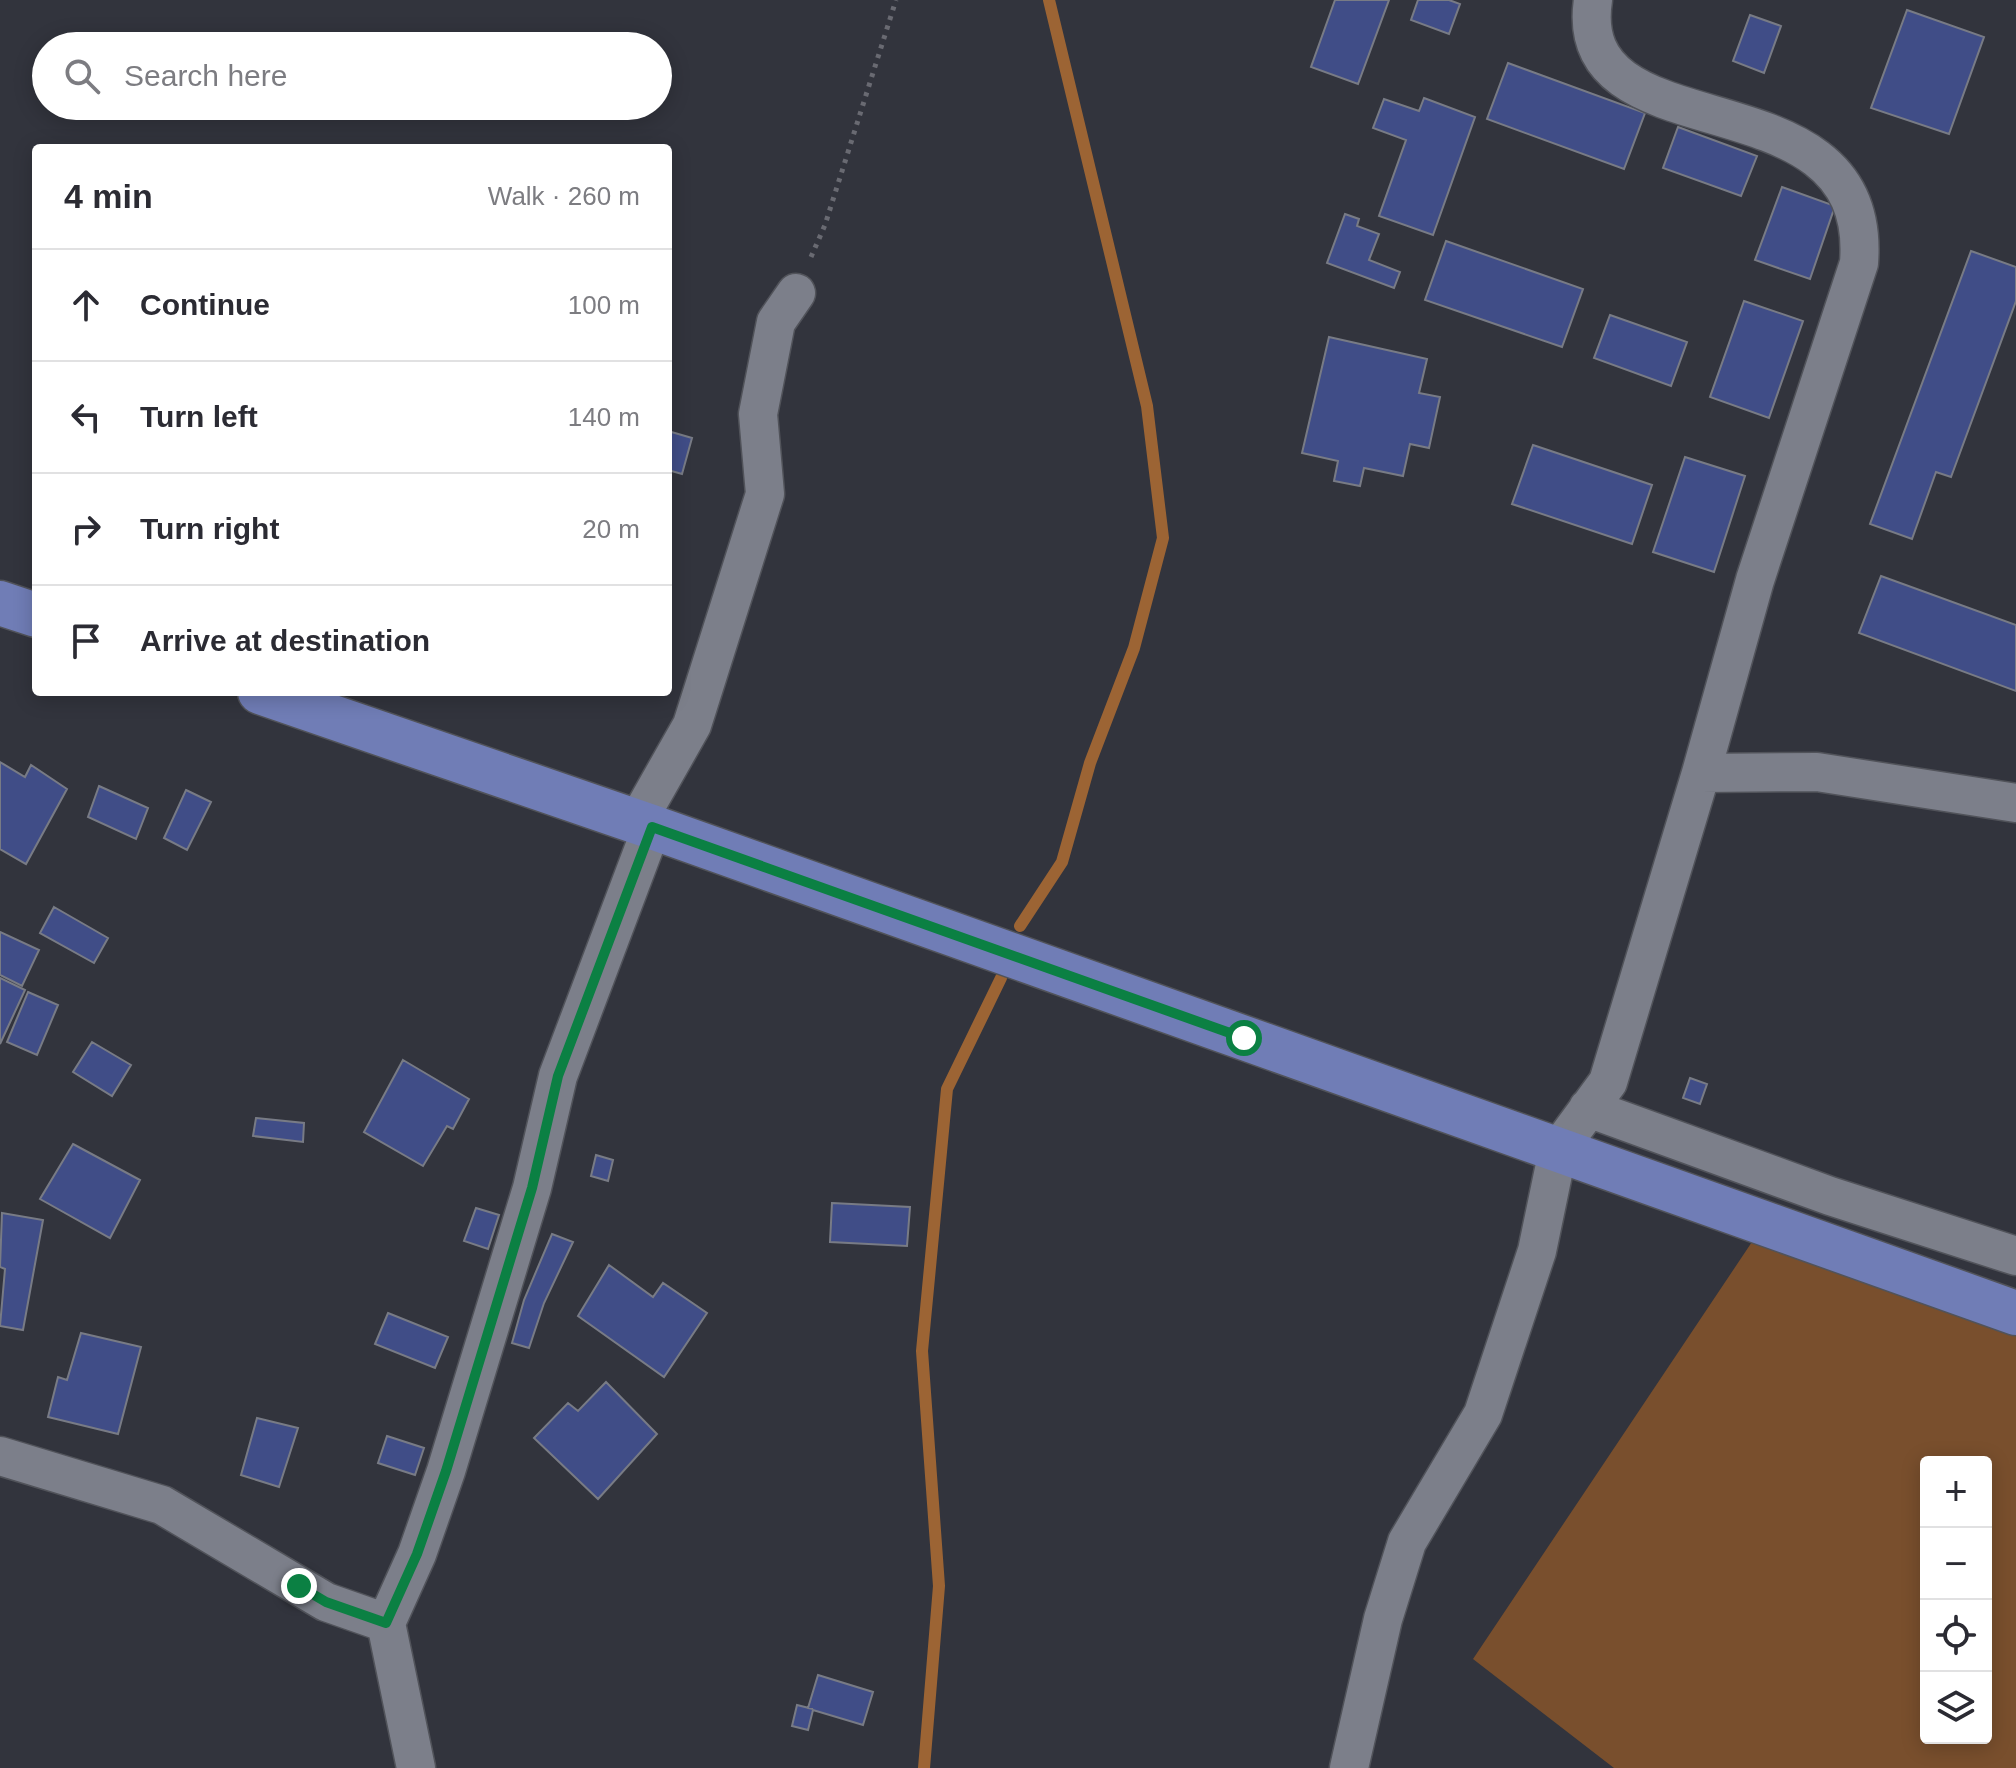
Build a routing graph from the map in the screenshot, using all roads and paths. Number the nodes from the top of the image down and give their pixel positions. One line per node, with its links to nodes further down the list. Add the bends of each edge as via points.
1 (896, 0): 3 (path, via 825,225)
2 (1593, 0): 7 (street, via 1596,46 1619,77 1646,94 1799,144 1833,170 1856,207 1862,231 1859,263 1755,580)
3 (796, 293): 9 (street, via 776,322 758,414 765,494 692,725)
4 (0, 603): 5 (main road)
5 (32, 614)
6 (272, 696): 9 (main road)
7 (1701, 773): 8 (street, via 1817,772); 10 (street, via 1608,1082)
8 (2016, 803)
9 (645, 825): 11 (main road); 15 (street, via 558,1076 532,1188 446,1471)
10 (1588, 1108): 11 (street); 12 (street, via 1830,1196)
11 (1558, 1150): 13 (main road); 17 (street, via 1537,1251 1483,1414 1407,1542 1383,1619)
12 (2016, 1256)
13 (2016, 1313)
14 (0, 1456): 15 (street, via 162,1505 326,1602)
15 (386, 1623): 16 (street)
16 (416, 1768)
17 (1349, 1768)

